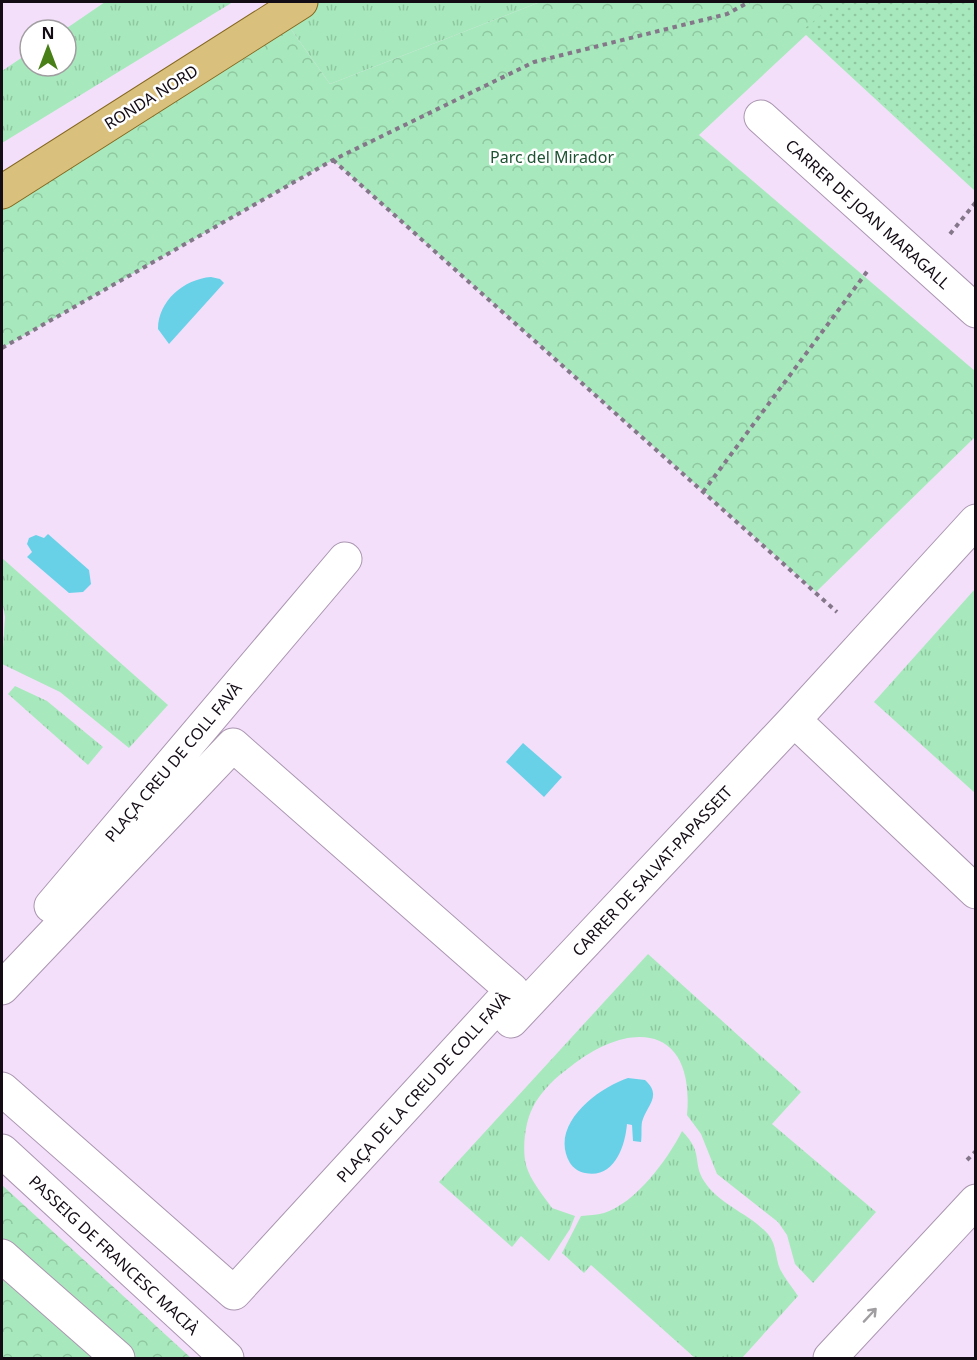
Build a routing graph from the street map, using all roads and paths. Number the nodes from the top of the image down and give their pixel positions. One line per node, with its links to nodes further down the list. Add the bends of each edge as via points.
1 (301, 2): 5 (main road, RONDA NORD)
2 (748, 2): 4 (path, via 727,14 534,62)
3 (760, 117): 6 (street, CARRER DE JOAN MARAGALL)
4 (333, 160): 8 (path); 9 (path)
5 (2, 192)
6 (892, 237): 7 (street, CARRER DE JOAN MARAGALL); 9 (path)
7 (975, 311)
8 (2, 348)
9 (703, 492): 12 (path)
10 (975, 521): 12 (street)
11 (345, 559): 15 (street, PLAÇA CREU DE COLL FAVÀ)
12 (871, 637): 13 (street, CARRER DE SALVAT-PAPASSEIT)
13 (794, 720): 14 (street); 17 (street, CARRER DE SALVAT-PAPASSEIT)
14 (975, 892)
15 (2, 965)
16 (2, 988): 18 (street, PLAÇA DE LA CREU DE COLL FAVÀ, via 233,745 513,990 234,1293)
17 (511, 1021)
18 (2, 1089)
19 (2, 1151): 23 (street, PASSEIG DE FRANCESC MACIÀ)
20 (975, 1200): 24 (street, one-way to 20)
21 (2, 1256): 22 (street)
22 (118, 1359)
23 (227, 1359)
24 (830, 1359)

